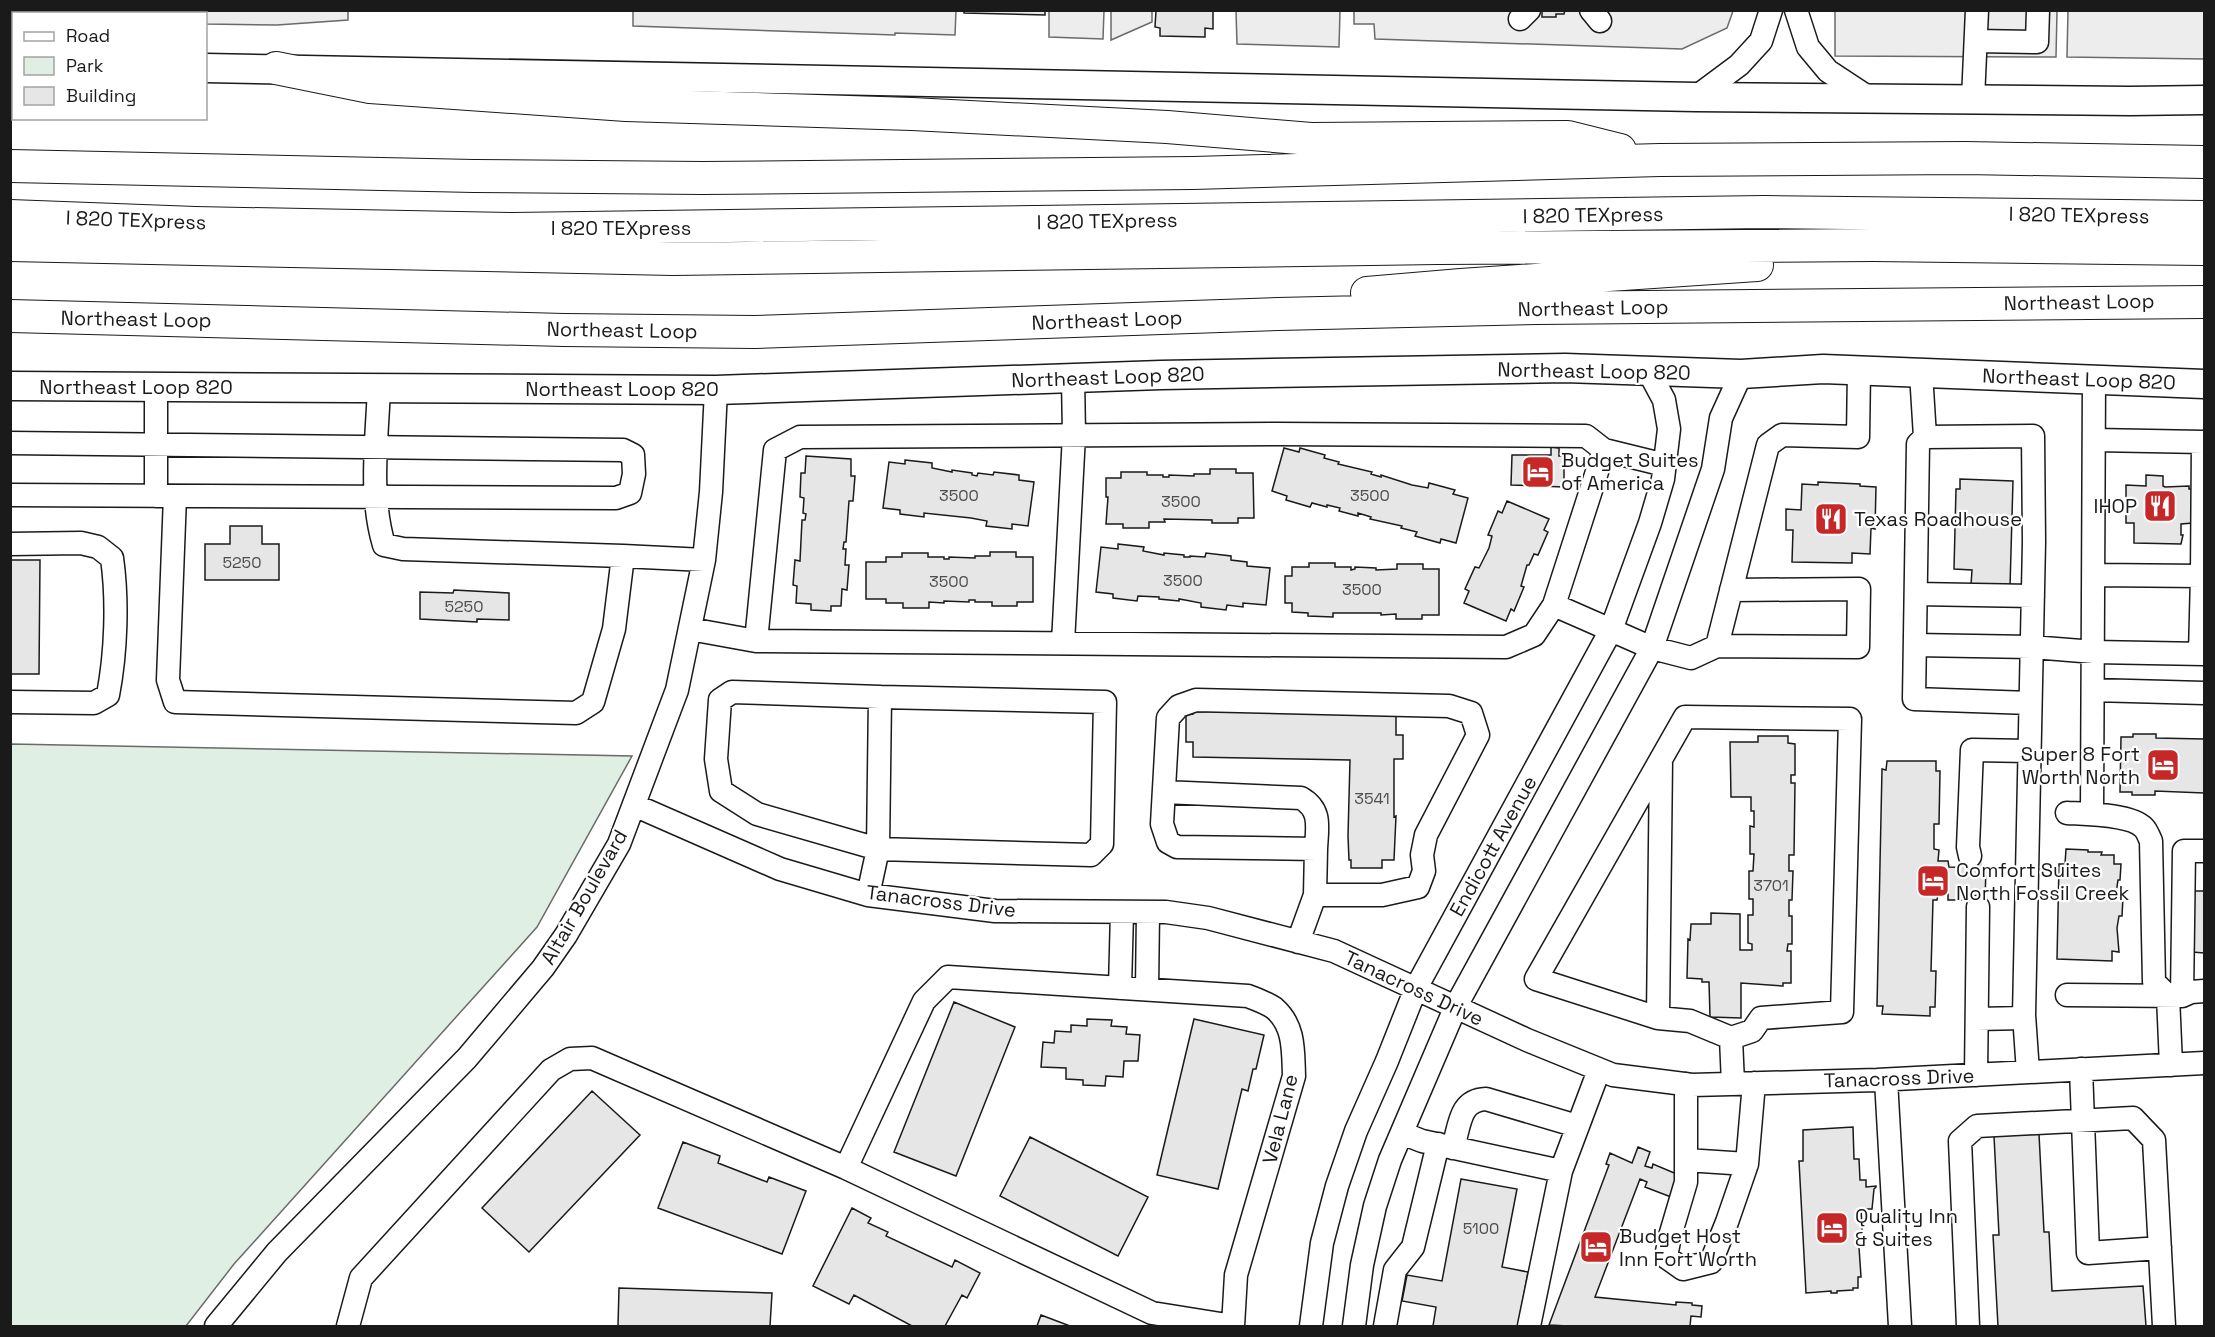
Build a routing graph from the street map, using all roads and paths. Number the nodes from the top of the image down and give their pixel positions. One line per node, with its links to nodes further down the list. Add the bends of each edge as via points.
1 (1771, 10): 8 (street, via 1761,41 1739,65)
2 (1796, 10): 9 (street, via 1808,47 1828,71)
3 (1977, 10): 5 (street)
4 (2038, 10): 5 (street, via 2037,42)
5 (1976, 40): 10 (street)
6 (207, 68): 7 (main road)
7 (276, 68): 8 (main road); 12 (highway, via 370,87 626,105 958,116 1311,139 1568,137)
8 (1696, 97): 9 (main road)
9 (1869, 98): 10 (main road)
10 (1973, 99): 11 (main road)
11 (2205, 100)
12 (1660, 160): 13 (highway, via 1965,158); 14 (highway, via 1182,173 715,178)
13 (2205, 162)
14 (10, 166)
15 (10, 216): 16 (highway, I 820 TEXpress, via 512,229 1765,212)
16 (2205, 217)
17 (1873, 244): 18 (highway, I 820 TEXpress, via 673,259); 19 (highway, I 820 TEXpress); 21 (highway, via 1790,264 1372,292)
18 (10, 245)
19 (2205, 249)
20 (2205, 302): 21 (highway, Northeast Loop)
21 (1278, 314): 22 (highway, Northeast Loop, via 755,332)
22 (10, 316)
23 (1859, 370): 25 (main road, Northeast Loop 820); 26 (main road, Northeast Loop 820); 52 (street, via 1858,437 1782,435 1768,445)
24 (1649, 372): 26 (main road, Northeast Loop 820); 27 (main road, Northeast Loop 820, via 1565,368); 42 (street, Endicott Avenue, via 1664,400 1669,429)
25 (1921, 373): 28 (main road, Northeast Loop 820); 35 (street)
26 (1741, 374): 63 (street, via 1721,418 1713,469)
27 (1073, 378): 33 (main road, Northeast Loop 820); 34 (street)
28 (2094, 378): 29 (main road, Northeast Loop 820); 36 (street)
29 (2205, 384)
30 (10, 386): 31 (main road, Northeast Loop 820)
31 (156, 387): 32 (main road, Northeast Loop 820); 39 (street)
32 (379, 388): 33 (main road, Northeast Loop 820); 40 (street)
33 (716, 390): 49 (street, Altair Boulevard)
34 (1074, 435): 41 (street, via 1586,436); 58 (street, via 800,437 775,450); 59 (street)
35 (1925, 437): 53 (street, via 1918,444); 54 (street, via 2033,436)
36 (2095, 440): 37 (street); 50 (street)
37 (2204, 442): 47 (street)
38 (10, 443): 39 (street)
39 (156, 444): 40 (street); 44 (street)
40 (376, 447): 45 (street); 45 (street, via 623,450 633,455 634,474 630,493 616,498)
41 (1604, 450): 42 (street); 55 (street)
42 (1665, 465): 57 (street, Endicott Avenue, via 1650,523)
43 (10, 495): 44 (street)
44 (166, 496): 45 (street); 48 (street, via 168,680 175,702 576,713 593,702 614,629)
45 (377, 497): 48 (street, via 384,545 402,549)
46 (10, 544): 69 (street, via 81,543 98,547 112,558 115,579 108,695 94,703)
47 (2203, 548): 51 (street)
48 (623, 556): 49 (street)
49 (704, 560): 56 (street, Altair Boulevard)
50 (2094, 575): 51 (street); 64 (street)
51 (2202, 576): 65 (street)
52 (1731, 590): 61 (street); 61 (street, via 1859,589 1858,647)
53 (1916, 594): 54 (street); 60 (street)
54 (2032, 596): 62 (street)
55 (1554, 605): 57 (street); 59 (street, via 1534,635 1506,647)
56 (690, 629): 58 (street); 74 (street, Altair Boulevard, via 677,690)
57 (1611, 630): 63 (street); 88 (street, Endicott Avenue)
58 (756, 641): 59 (street)
59 (1063, 643)
60 (1915, 645): 62 (street); 70 (street, via 1914,699)
61 (1717, 646): 63 (street, via 1690,658)
62 (2031, 647): 64 (street); 70 (street)
63 (1652, 648): 93 (street)
64 (2094, 652): 65 (street); 66 (street)
65 (2202, 654)
66 (2093, 690): 67 (street); 76 (street)
67 (2205, 693)
68 (880, 697): 77 (street); 77 (street, via 732,692 720,700 716,759 721,791 757,814); 77 (street, via 1105,702 1102,844 1091,855)
69 (10, 702)
70 (2030, 703): 71 (street)
71 (2029, 751): 80 (street, via 1972,750); 95 (street)
72 (1661, 758): 94 (street); 94 (street, via 1536,979); 97 (street, via 1684,717 1850,719 1842,1012 1761,1018 1752,1031)
73 (1164, 792): 78 (street, via 1301,798 1312,804 1317,818); 78 (street, via 1162,824 1168,842 1177,847); 82 (street, via 1168,718 1179,706 1196,700 1449,706 1471,713 1478,735 1426,835 1424,871 1418,887 1382,895)
74 (634, 805): 81 (street, Tanacross Drive, via 780,870); 117 (street, Altair Boulevard, via 619,844 543,968 467,1058 277,1252)
75 (2067, 813): 76 (street)
76 (2092, 814): 92 (street, via 2133,821 2143,827 2151,841 2154,982)
77 (878, 849): 81 (street)
78 (1316, 849): 82 (street)
79 (2205, 851): 92 (street, via 2184,851)
80 (1970, 856)
81 (868, 895): 84 (street, Tanacross Drive, via 995,911)
82 (1314, 895): 86 (street)
83 (1978, 907): 96 (street)
84 (1122, 912): 85 (street, Tanacross Drive); 87 (street)
85 (1148, 912): 86 (street, Tanacross Drive, via 1209,918); 89 (street)
86 (1298, 942): 88 (street, Tanacross Drive, via 1334,951)
87 (1120, 988): 89 (street, Vela Lane); 113 (street, Vela Lane, via 948,977 924,1001)
88 (1416, 988): 93 (street, Tanacross Drive); 120 (street, Endicott Avenue, via 1337,1186 1322,1243)
89 (1146, 989): 119 (street, Vela Lane, via 1248,996 1273,1007 1287,1023 1293,1044 1294,1076 1236,1275)
90 (2205, 991): 92 (street)
91 (2067, 995): 92 (street)
92 (2175, 996): 99 (street)
93 (1456, 1006): 100 (street, Tanacross Drive); 109 (street)
94 (1658, 1018): 97 (street, via 1690,1022)
95 (2024, 1018): 96 (street); 102 (street)
96 (1977, 1019): 103 (street)
97 (1731, 1038): 106 (street)
98 (2205, 1063): 99 (street, Tanacross Drive)
99 (2171, 1065): 101 (street, Tanacross Drive)
100 (1599, 1070): 105 (street, Tanacross Drive); 108 (street)
101 (2081, 1070): 102 (street, Tanacross Drive); 107 (street)
102 (2028, 1072): 103 (street, Tanacross Drive)
103 (1976, 1075): 104 (street, Tanacross Drive)
104 (1886, 1080): 106 (street, Tanacross Drive); 124 (street)
105 (1686, 1084): 106 (street, Tanacross Drive); 111 (street)
106 (1744, 1084): 112 (street)
107 (2083, 1120): 115 (street, via 2133,1118 2154,1140); 115 (street, via 2088,1253); 125 (street, via 1977,1126 1960,1141)
108 (1577, 1126): 110 (street, via 1486,1099 1474,1099 1465,1107); 114 (street)
109 (1402, 1133): 110 (street); 121 (street, via 1375,1206)
110 (1446, 1146): 114 (street); 122 (street, via 1413,1247 1395,1270)
111 (1686, 1161): 112 (street); 112 (street, via 1686,1182 1666,1257 1683,1269 1712,1262)
112 (1746, 1164)
113 (846, 1168): 116 (street); 118 (street, via 592,1058 570,1059 551,1070 360,1278)
114 (1562, 1171): 123 (street)
115 (2160, 1248): 126 (street)
116 (1152, 1320): 119 (street)
117 (216, 1326)
118 (348, 1326)
119 (1233, 1326)
120 (1311, 1326)
121 (1354, 1326)
122 (1385, 1326)
123 (1529, 1326)
124 (1900, 1326)
125 (1968, 1326)
126 (2164, 1326)

